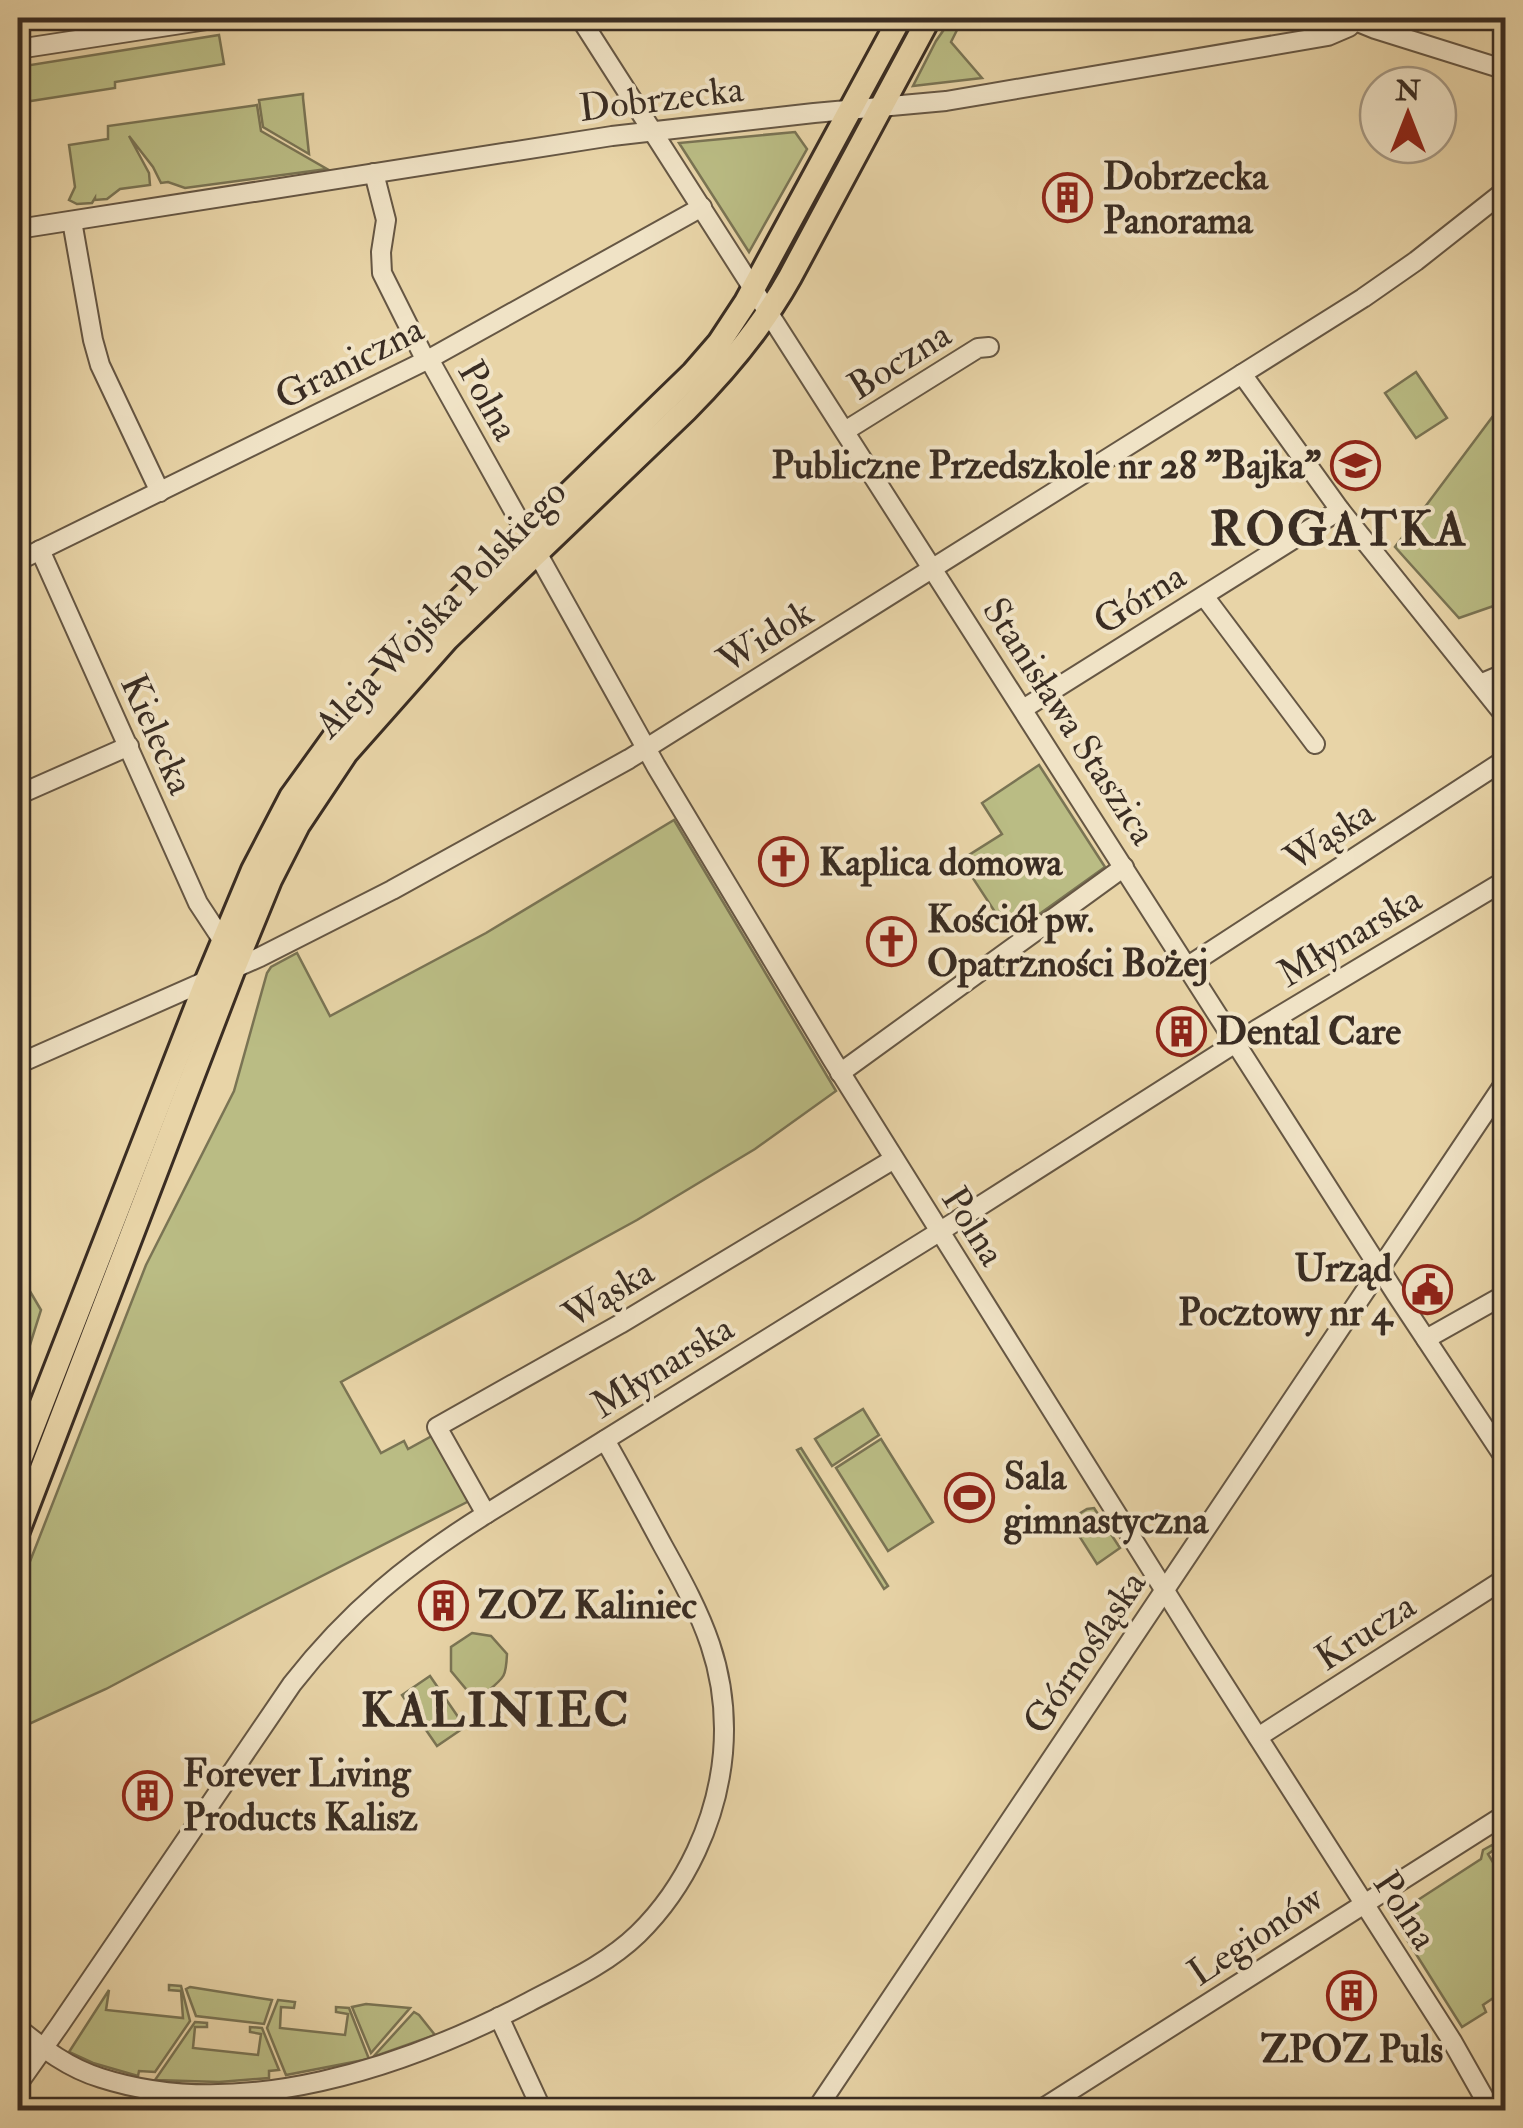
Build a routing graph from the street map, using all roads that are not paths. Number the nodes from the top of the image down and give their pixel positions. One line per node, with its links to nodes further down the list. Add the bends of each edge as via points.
1 (220, 18): 8 (street)
2 (580, 18): 12 (street, Stanisława Staszica)
3 (900, 18): 11 (main road, Aleja Wojska Polskiego)
4 (929, 18): 10 (main road, Aleja Wojska Polskiego)
5 (1329, 18): 7 (street)
6 (1353, 19): 7 (street, Dobrzecka, via 1343,31); 9 (street)
7 (1313, 39): 10 (street, Dobrzecka)
8 (18, 50)
9 (1506, 70)
10 (880, 108): 11 (street, Dobrzecka); 19 (main road, Aleja Wojska Polskiego)
11 (850, 110): 12 (street, Dobrzecka); 18 (main road, Aleja Wojska Polskiego)
12 (654, 131): 13 (street, Dobrzecka); 15 (street, Stanisława Staszica)
13 (374, 173): 16 (street, Dobrzecka); 21 (street, Polna, via 386,220 382,273)
14 (1506, 190): 22 (street, Widok, via 1389,280)
15 (702, 207): 18 (street, Stanisława Staszica); 21 (street, Graniczna)
16 (72, 220): 17 (street, Dobrzecka); 24 (street, via 100,365)
17 (18, 229)
18 (754, 288): 19 (street, Stanisława Staszica); 26 (main road, Aleja Wojska Polskiego, via 694,373)
19 (770, 312): 23 (street, Stanisława Staszica); 26 (main road, Aleja Wojska Polskiego, via 713,382)
20 (989, 347): 23 (street, Boczna)
21 (428, 360): 24 (street, Graniczna); 26 (street, Polna)
22 (1242, 374): 25 (street); 29 (street, Widok)
23 (845, 431): 29 (street, Stanisława Staszica)
24 (160, 492): 27 (street, Graniczna)
25 (1340, 510): 30 (street, Górna); 32 (street)
26 (532, 544): 37 (street, Polna); 42 (main road, Aleja Wojska Polskiego, via 328,776); 43 (main road, Aleja Wojska Polskiego, via 402,660 317,758 264,847)
27 (40, 550): 28 (street, Graniczna); 36 (street, Kielecka)
28 (18, 560)
29 (933, 569): 33 (street, Stanisława Staszica); 37 (street, Widok)
30 (1204, 596): 33 (street, Górna); 35 (street)
31 (1506, 673): 32 (street)
32 (1480, 684): 34 (street)
33 (1024, 709): 40 (street, Stanisława Staszica)
34 (1506, 717)
35 (1315, 744)
36 (128, 746): 39 (street); 43 (street, Kielecka, via 198,902)
37 (648, 749): 44 (street, Widok); 50 (street, Polna)
38 (1506, 759): 45 (street, Wąska)
39 (18, 795)
40 (1124, 867): 45 (street, Stanisława Staszica); 50 (street)
41 (1506, 880): 48 (street, Młynarska)
42 (254, 918): 44 (street, via 267,937); 46 (main road, Aleja Wojska Polskiego)
43 (223, 941): 47 (main road, Aleja Wojska Polskiego)
44 (287, 942): 46 (street, Widok)
45 (1188, 966): 48 (street, Stanisława Staszica)
46 (234, 968): 47 (street, Widok); 61 (main road, Aleja Wojska Polskiego)
47 (207, 980): 49 (street, Widok); 59 (main road, Aleja Wojska Polskiego)
48 (1237, 1042): 53 (street, Młynarska); 54 (street, Stanisława Staszica)
49 (18, 1064)
50 (840, 1073): 52 (street, Polna)
51 (1506, 1081): 54 (street, Górnośląska)
52 (894, 1158): 53 (street, Polna); 60 (street, Wąska, via 437,1428)
53 (940, 1232): 57 (street, Młynarska); 63 (street, Polna)
54 (1380, 1268): 56 (street, Stanisława Staszica); 63 (street, Górnośląska)
55 (1506, 1294): 56 (street)
56 (1426, 1339): 58 (street, Stanisława Staszica)
57 (605, 1440): 60 (street, Młynarska); 67 (street, via 710,1639 723,1708 718,1786 692,1860 640,1932 596,1966)
58 (1506, 1460)
59 (18, 1464)
60 (486, 1514): 69 (street, Młynarska, via 384,1586 309,1662)
61 (18, 1532)
62 (1506, 1578): 64 (street, Krucza)
63 (1164, 1590): 64 (street, Polna); 72 (street, Górnośląska)
64 (1258, 1738): 66 (street, Polna)
65 (1506, 1814): 66 (street, Legionów)
66 (1364, 1904): 73 (street, Legionów); 74 (street, Polna)
67 (500, 2017): 69 (street, via 365,2071 236,2092 120,2084); 71 (street)
68 (18, 2028): 69 (street)
69 (44, 2049): 70 (street, Młynarska)
70 (18, 2084)
71 (542, 2110)
72 (816, 2110)
73 (1040, 2110)
74 (1491, 2110)

